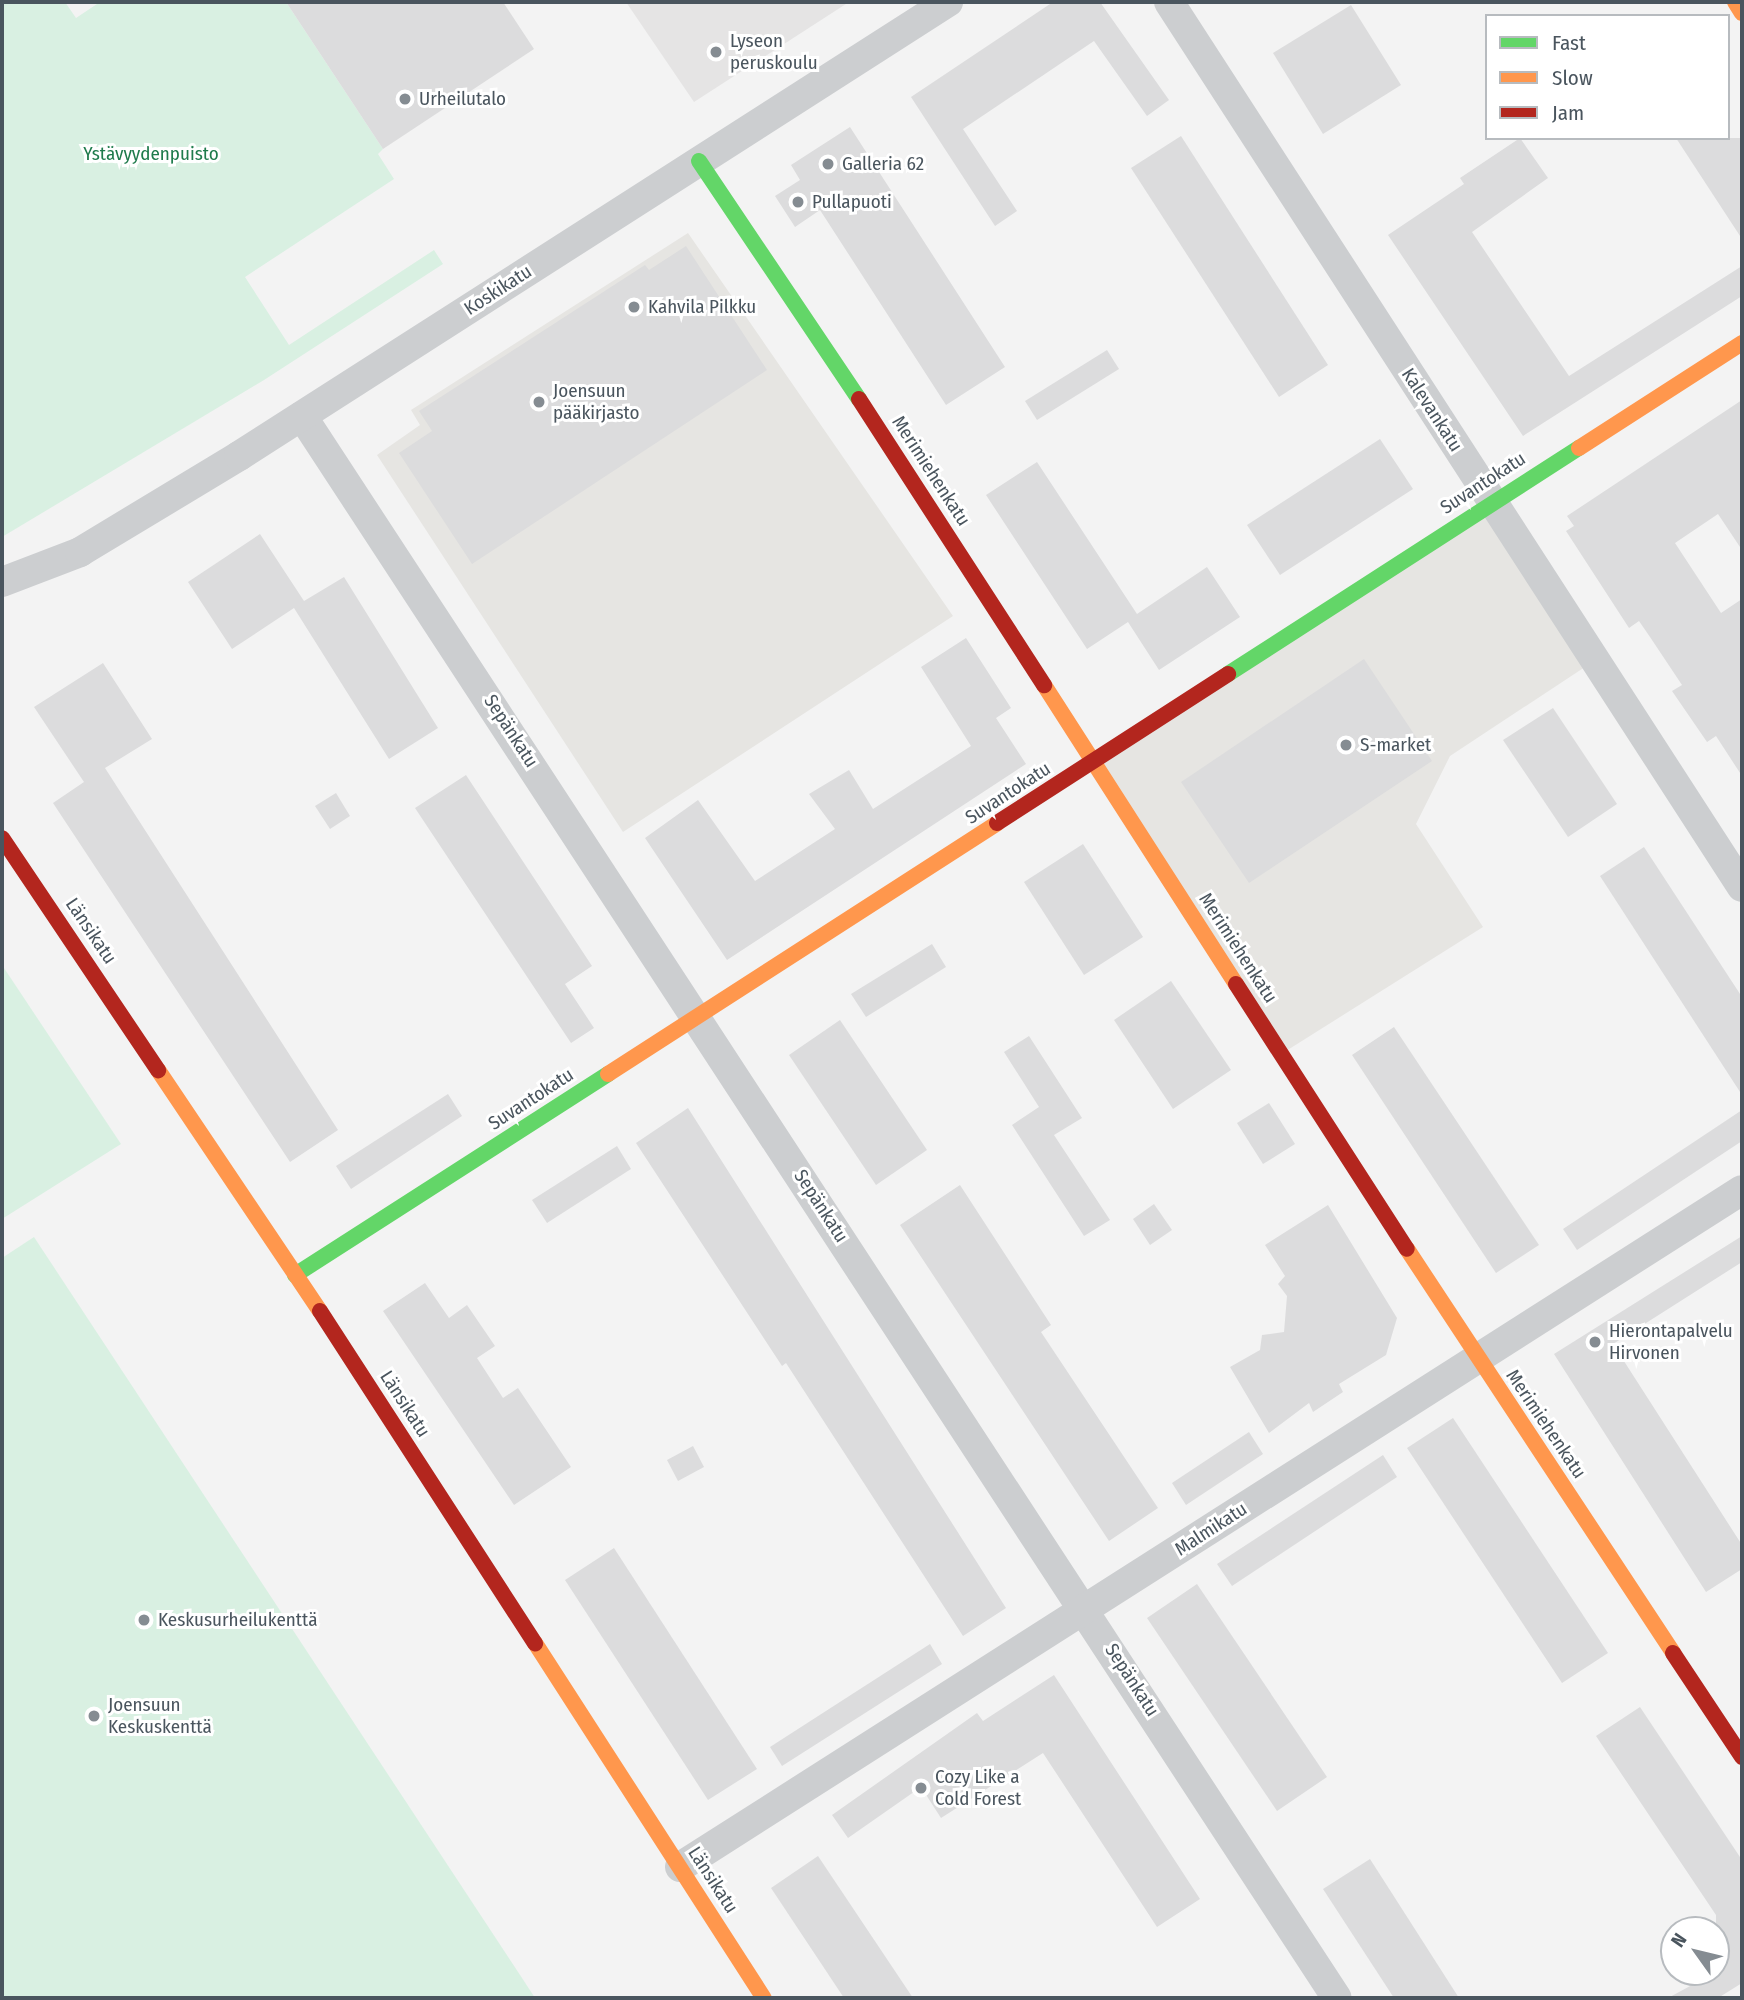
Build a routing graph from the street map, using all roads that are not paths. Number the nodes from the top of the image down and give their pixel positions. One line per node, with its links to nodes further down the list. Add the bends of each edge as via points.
1 (948, 2): 5 (street, Koskikatu)
2 (1169, 2): 8 (street, Kalevankatu)
3 (1735, 2): 4 (street)
4 (1742, 13)
5 (699, 161): 7 (street, Koskikatu); 12 (street, Merimiehenkatu)
6 (1742, 343): 8 (street, Suvantokatu)
7 (302, 416): 9 (street, Koskikatu); 15 (street, Sepänkatu)
8 (1493, 501): 12 (street, Suvantokatu); 14 (street, Kalevankatu)
9 (43, 570): 10 (street, Koskikatu); 11 (street, Koskikatu)
10 (2, 582)
11 (2, 597)
12 (1094, 762): 15 (street, Suvantokatu); 18 (street, Merimiehenkatu)
13 (2, 838): 17 (street, Länsikatu)
14 (1742, 887)
15 (698, 1017): 17 (street, Suvantokatu); 19 (street, Sepänkatu)
16 (1742, 1190): 18 (street, Malmikatu)
17 (295, 1275): 21 (street, Länsikatu)
18 (1478, 1359): 19 (street, Malmikatu); 20 (street, Merimiehenkatu)
19 (1086, 1609): 21 (street, Malmikatu); 23 (street, Sepänkatu)
20 (1742, 1758)
21 (680, 1867): 22 (street, Länsikatu)
22 (764, 1998)
23 (1337, 1998)

